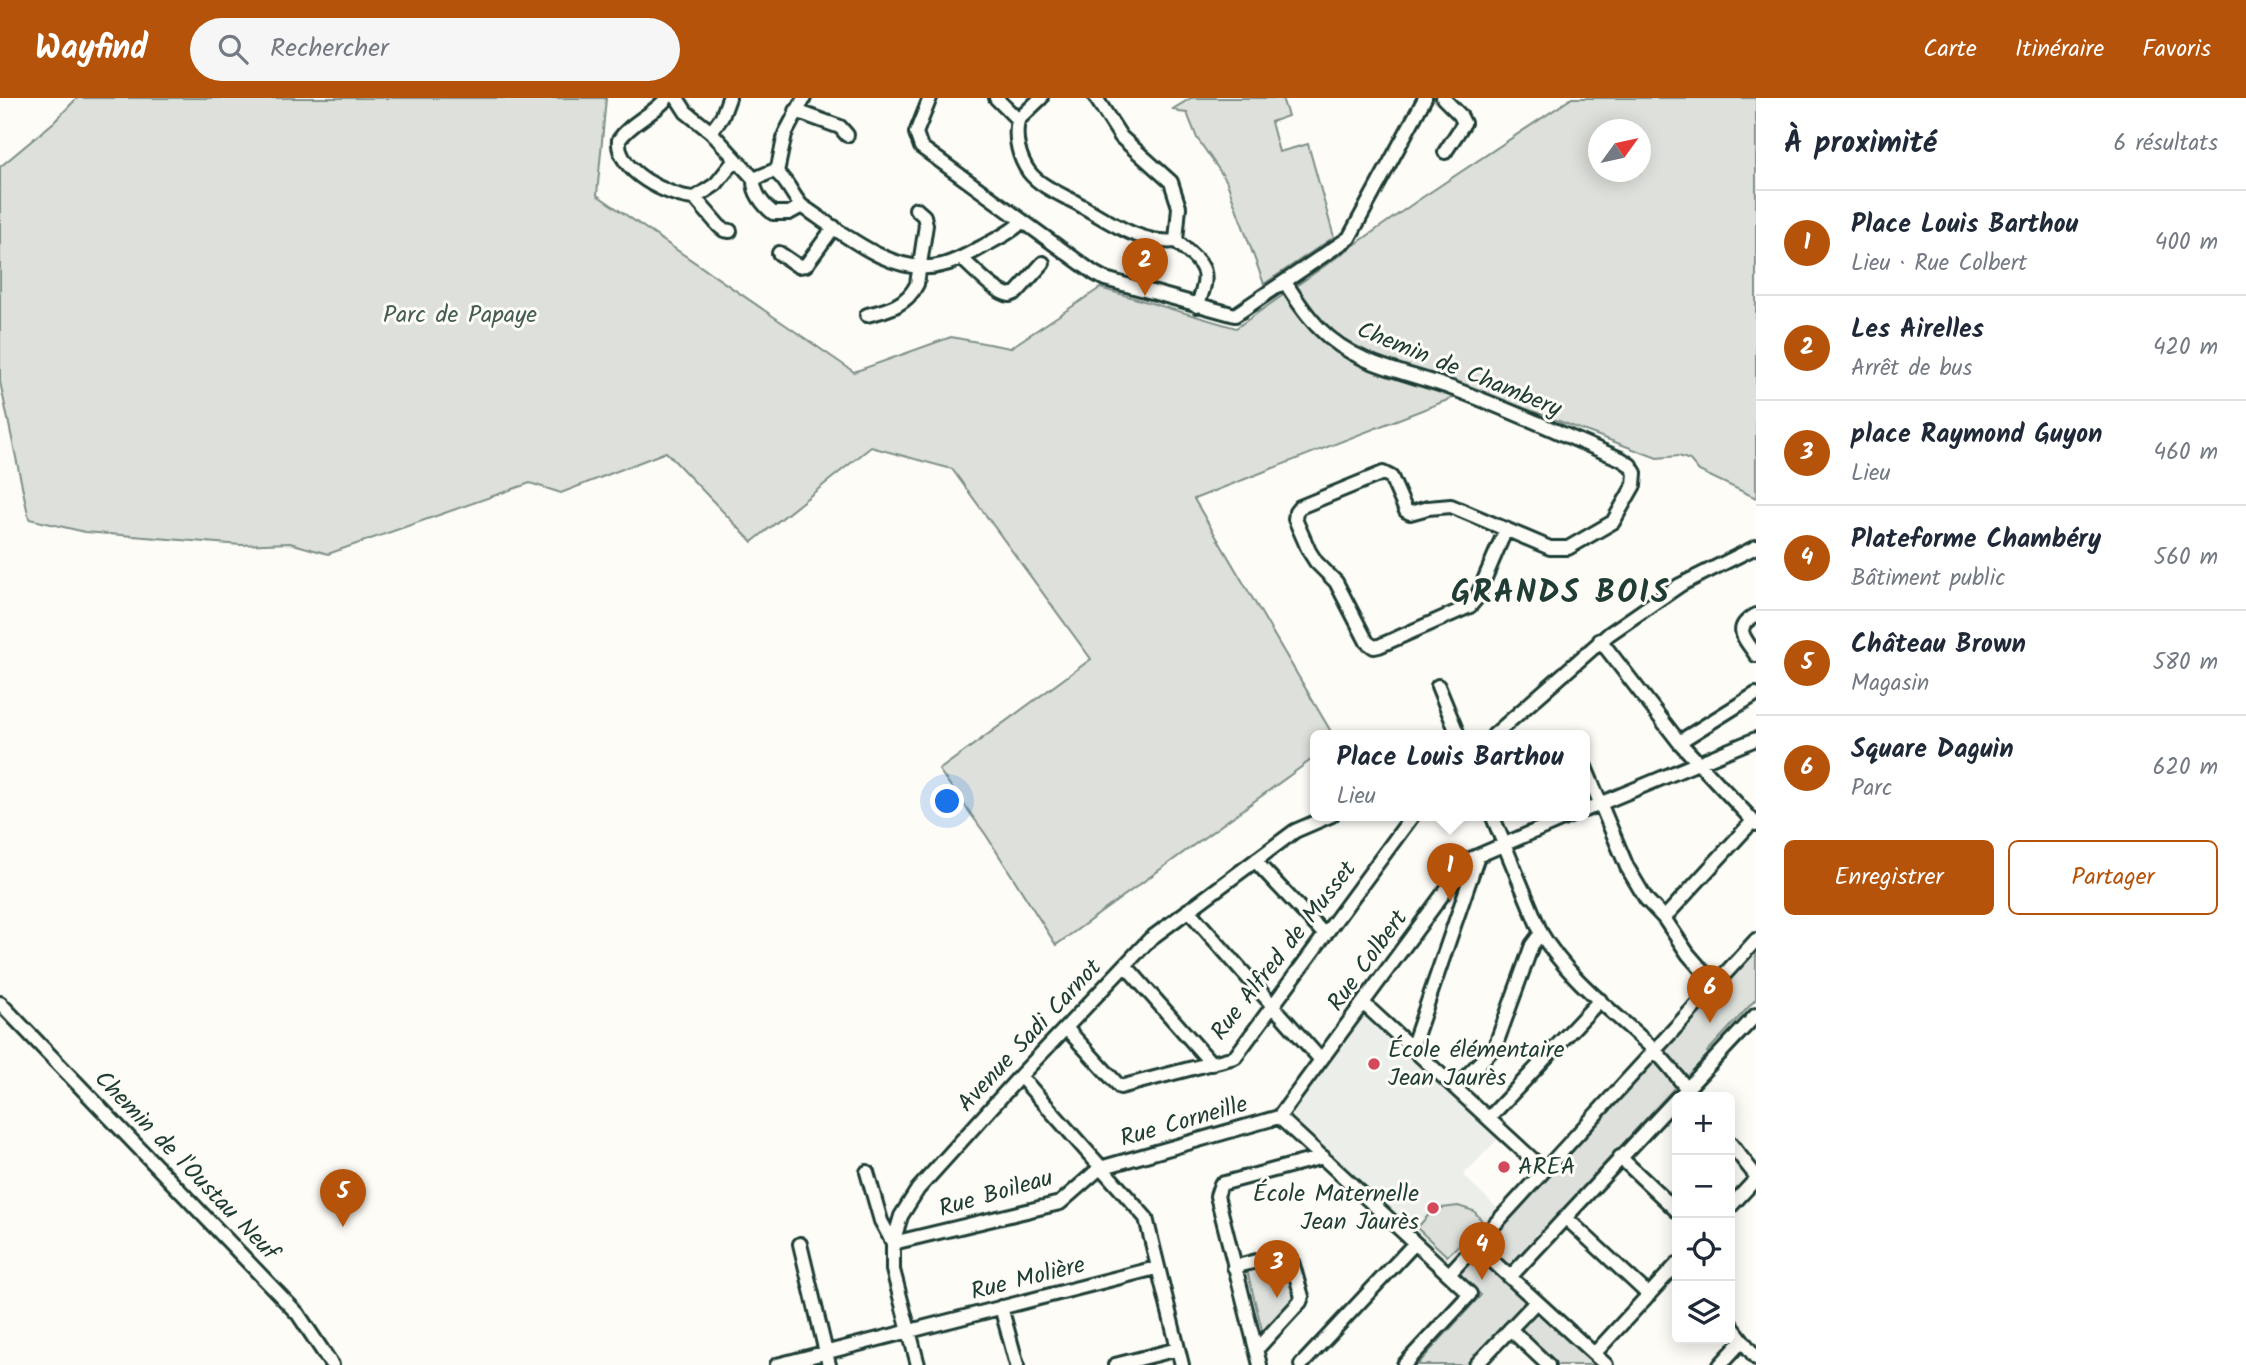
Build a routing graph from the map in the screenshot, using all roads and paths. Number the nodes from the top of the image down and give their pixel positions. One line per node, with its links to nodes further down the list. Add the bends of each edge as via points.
1 (667, 98): 19 (street, via 622,136 620,154 639,175 662,189)
2 (677, 98): 13 (street, via 693,120)
3 (729, 98): 13 (street)
4 (804, 98): 11 (street)
5 (930, 98): 22 (street, via 917,128 917,143)
6 (996, 98): 12 (street)
7 (1041, 98): 12 (street)
8 (1096, 98): 25 (street, via 1121,136 1171,182 1179,207)
9 (1425, 98): 30 (street, via 1349,238)
10 (1443, 98): 15 (street, via 1464,123)
11 (796, 111): 14 (street, via 839,127); 17 (street, via 785,134)
12 (1018, 120): 25 (street, via 1022,159 1036,180 1130,233)
13 (711, 132): 16 (street)
14 (847, 135)
15 (1445, 152)
16 (735, 160): 18 (street); 19 (street, via 716,184)
17 (778, 172): 18 (street); 20 (street)
18 (754, 179): 20 (street, via 760,198 773,213 789,213)
19 (695, 198): 24 (street, via 719,226)
20 (802, 206): 23 (street)
21 (916, 209): 29 (street, via 926,225)
22 (1022, 220): 27 (street); 31 (street, via 1105,279)
23 (834, 227): 26 (street, via 806,265); 29 (street, via 899,265)
24 (730, 231)
25 (1176, 241): 31 (street, via 1199,260 1204,271)
26 (779, 253)
27 (961, 258): 28 (street, via 995,290 1010,295); 29 (street)
28 (1043, 263)
29 (919, 267): 32 (street, via 913,292 895,308)
30 (1285, 282): 31 (street, via 1235,316); 33 (street, Chemin de Chambery, via 1320,329 1363,359 1503,409 1621,459 1635,472 1634,485 1613,522 1578,544 1554,549)
31 (1197, 306)
32 (867, 315)
33 (1506, 529): 33 (street, via 1451,506 1410,513 1391,477 1383,473 1300,507 1295,516 1312,556 1336,582 1363,638 1374,647 1470,606)
34 (1756, 547): 36 (street, via 1680,585)
35 (1756, 615): 37 (street, via 1742,625)
36 (1600, 640): 41 (street); 43 (street)
37 (1756, 655)
38 (1438, 686): 40 (street)
39 (1756, 694): 43 (street)
40 (1456, 730)
41 (1500, 730)
42 (1756, 739): 44 (street)
43 (1679, 742): 44 (street)
44 (1697, 762): 46 (street); 52 (street)
45 (1590, 780): 46 (street)
46 (1599, 804): 47 (street); 57 (street, via 1627,867)
47 (1590, 808)
48 (1318, 821): 55 (street, Avenue Sadi Carnot, via 1295,831)
49 (1408, 821): 59 (street, Rue Alfred de Musset)
50 (1494, 821): 53 (street)
51 (1558, 821): 53 (street, Rue Colbert)
52 (1754, 822): 57 (street)
53 (1504, 844): 54 (street, Rue Colbert); 58 (street)
54 (1478, 856): 65 (street, Rue Colbert, via 1468,860); 69 (street)
55 (1256, 859): 56 (street, Avenue Sadi Carnot); 59 (street)
56 (1188, 909): 61 (street, Avenue Sadi Carnot); 66 (street)
57 (1664, 918): 62 (street)
58 (1541, 933): 63 (street, via 1551,950); 74 (street, via 1532,945 1495,1046)
59 (1325, 935): 66 (street, Rue Alfred de Musset)
60 (1756, 940): 62 (street)
61 (1125, 965): 68 (street, Avenue Sadi Carnot); 72 (street)
62 (1715, 985): 70 (street)
63 (1600, 1000): 70 (street); 79 (street)
64 (0, 1003): 111 (street, Chemin de l'Oustau Neuf, via 298,1314)
65 (1363, 1003): 69 (street); 71 (street, Rue Colbert)
66 (1274, 1006): 71 (street); 72 (street, Rue Alfred de Musset, via 1235,1058)
67 (1756, 1014): 76 (street)
68 (1066, 1028): 72 (street, Rue Alfred de Musset, via 1120,1087); 73 (street, Avenue Sadi Carnot)
69 (1412, 1048): 74 (street)
70 (1655, 1051): 75 (street); 84 (street)
71 (1321, 1060): 78 (street, Rue Colbert)
72 (1212, 1064)
73 (1020, 1076): 83 (street); 91 (street, Avenue Sadi Carnot, via 918,1189 901,1216)
74 (1455, 1088): 79 (street)
75 (1681, 1092)
76 (1688, 1092)
77 (1672, 1107): 82 (street)
78 (1279, 1117): 81 (street); 83 (street, Rue Corneille)
79 (1489, 1118): 84 (street)
80 (1735, 1150): 86 (street)
81 (1323, 1157): 90 (street); 94 (street, via 1221,1184 1217,1196)
82 (1620, 1157): 88 (street); 89 (street)
83 (1100, 1168): 91 (street, Rue Boileau, via 1060,1203); 95 (street, via 1146,1217)
84 (1544, 1170): 93 (street)
85 (867, 1171): 91 (street, via 881,1221)
86 (1756, 1178): 87 (street)
87 (1735, 1202)
88 (1672, 1206)
89 (1566, 1218): 98 (street); 99 (street)
90 (1415, 1242): 97 (street); 118 (street)
91 (893, 1243): 103 (street, Avenue Sadi Carnot, via 893,1270)
92 (800, 1244): 110 (street)
93 (1475, 1245): 97 (street); 98 (street)
94 (1234, 1267): 107 (street); 107 (street, via 1287,1255 1302,1297)
95 (1156, 1268): 101 (street, Rue Molière); 106 (street)
96 (1672, 1270): 99 (street)
97 (1450, 1273): 119 (street, via 1470,1294)
98 (1510, 1277): 100 (street)
99 (1649, 1295): 108 (street)
100 (1536, 1302): 102 (street); 108 (street)
101 (1001, 1307): 103 (street, Rue Molière); 114 (street)
102 (1510, 1329): 120 (street); 121 (street)
103 (909, 1330): 110 (street, Rue Molière); 113 (street, Avenue Sadi Carnot)
104 (1735, 1331): 105 (street)
105 (1742, 1341): 109 (street); 123 (street)
106 (1178, 1349): 115 (street); 116 (street)
107 (1256, 1350): 117 (street)
108 (1594, 1354): 122 (street)
109 (1756, 1358)
110 (828, 1359): 112 (street, Rue Molière)
111 (332, 1365)
112 (777, 1365)
113 (918, 1365)
114 (1017, 1365)
115 (1115, 1365)
116 (1182, 1365)
117 (1260, 1365)
118 (1301, 1365)
119 (1404, 1365)
120 (1476, 1365)
121 (1548, 1365)
122 (1606, 1365)
123 (1720, 1365)

